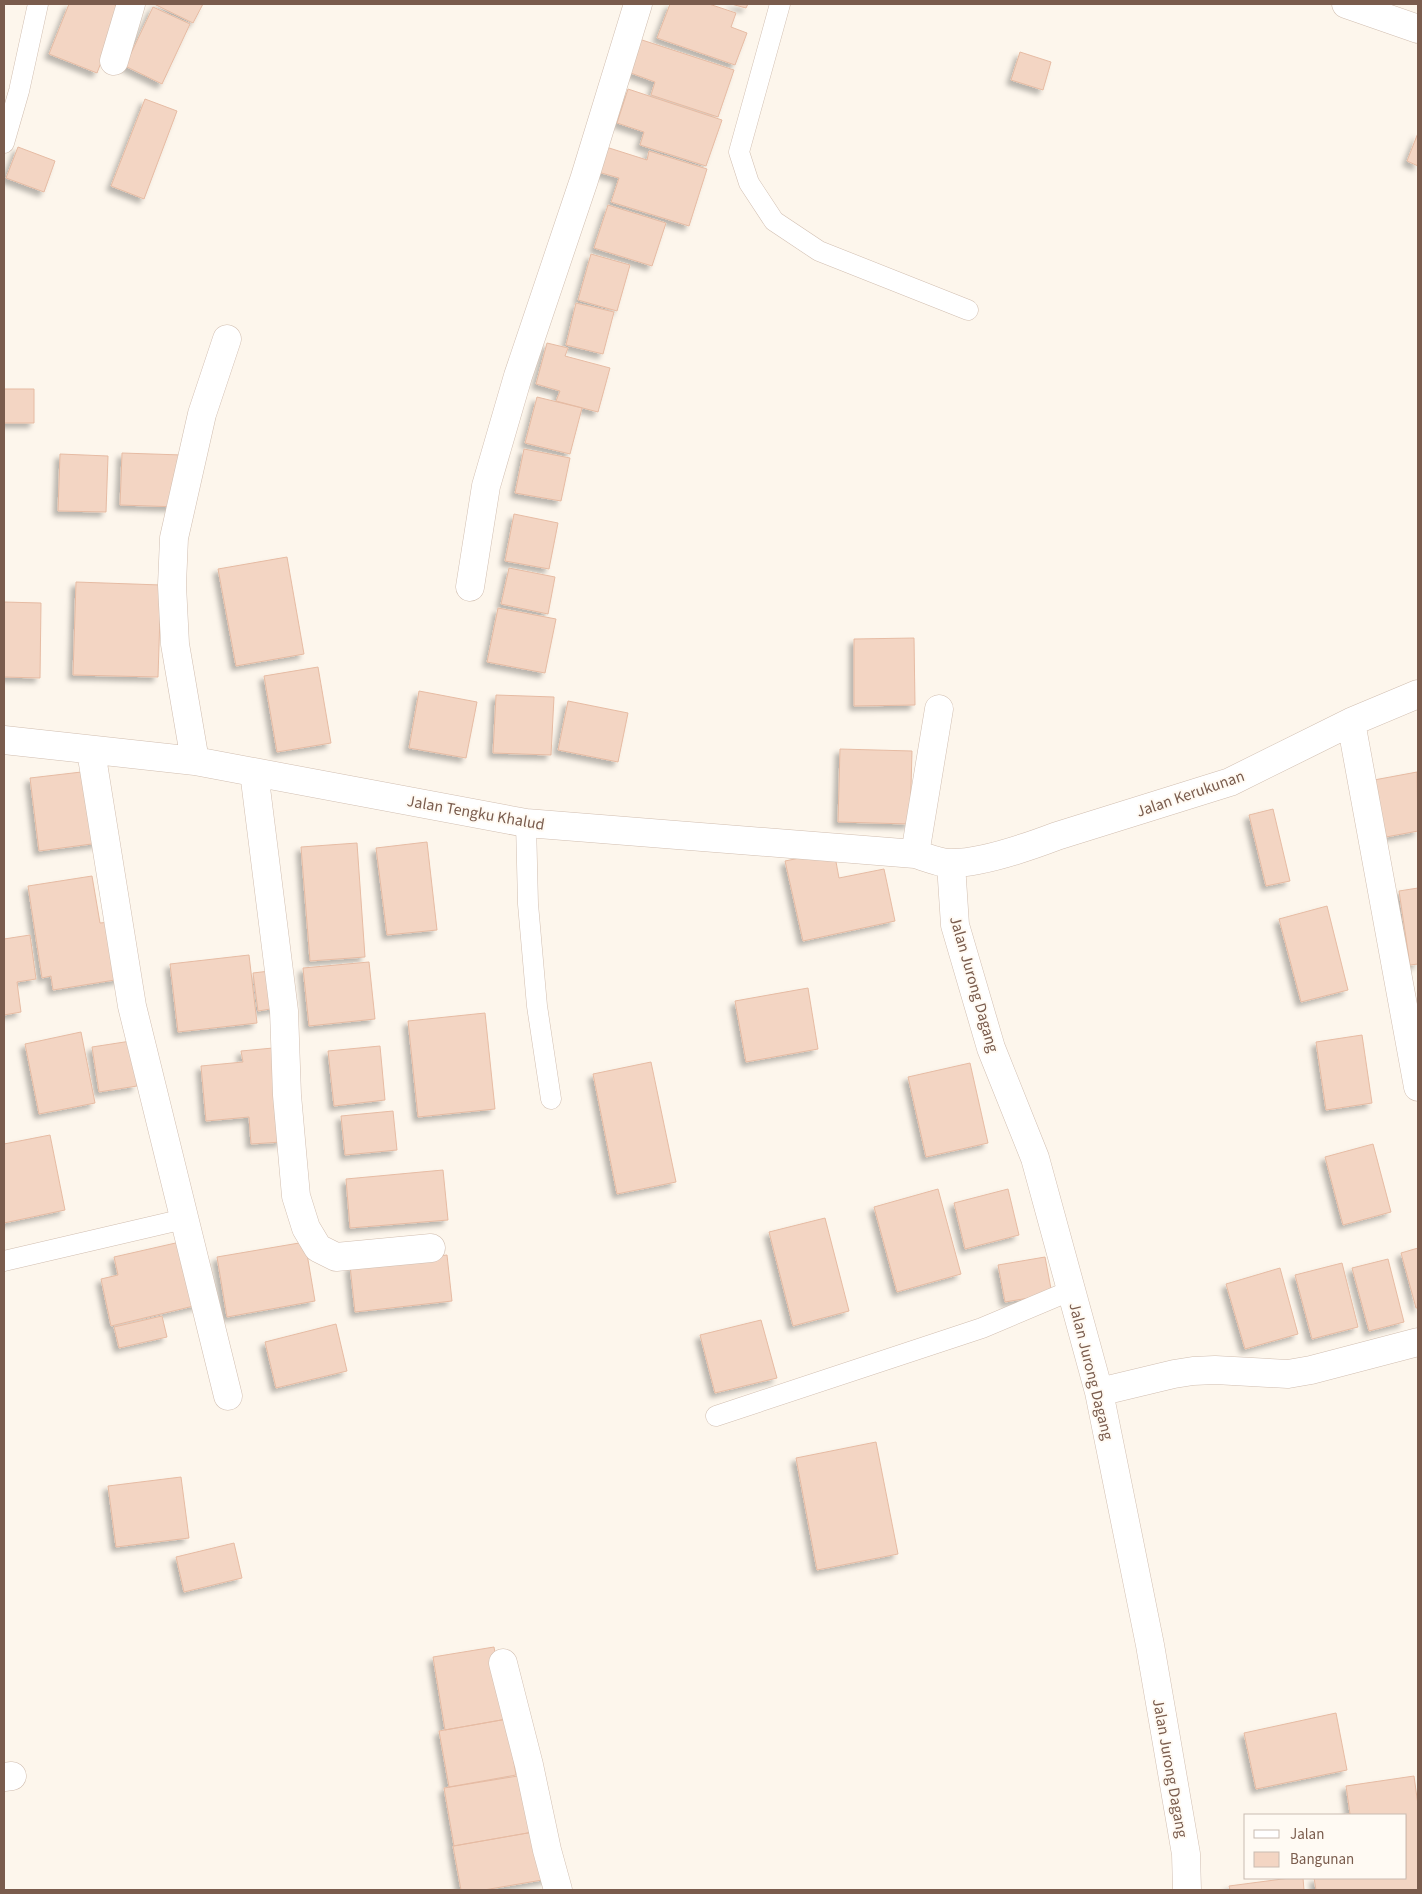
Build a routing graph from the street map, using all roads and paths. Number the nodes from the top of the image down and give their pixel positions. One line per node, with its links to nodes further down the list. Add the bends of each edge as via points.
1 (38, 4): 8 (lane)
2 (131, 4): 7 (street)
3 (638, 4): 11 (street, via 584,180 518,376 486,486)
4 (780, 4): 9 (lane, via 739,152 749,183 774,221 818,252)
5 (1346, 4): 6 (street)
6 (1418, 30)
7 (114, 61)
8 (4, 143)
9 (968, 310)
10 (227, 339): 17 (street, via 202,414 174,538 174,644)
11 (470, 588)
12 (1418, 694): 14 (street, Jalan Kerukunan)
13 (939, 709): 20 (street)
14 (1351, 722): 21 (street, Jalan Kerukunan, via 1230,782 1036,844); 22 (street)
15 (4, 740): 16 (street, Jalan Tengku Khalud)
16 (91, 751): 17 (street, Jalan Tengku Khalud); 24 (street, via 132,1006)
17 (195, 761): 18 (street, Jalan Tengku Khalud)
18 (254, 772): 19 (street, Jalan Tengku Khalud); 25 (street, via 284,1011 296,1196 306,1228 318,1248 336,1257)
19 (526, 823): 20 (street, Jalan Tengku Khalud); 23 (lane, via 535,988)
20 (915, 854): 21 (street, Jalan Tengku Khalud)
21 (951, 864): 27 (street, Jalan Jurong Dagang, via 955,925 991,1048 1035,1158)
22 (1418, 1087)
23 (551, 1099)
24 (184, 1219): 26 (lane); 30 (street)
25 (431, 1248)
26 (4, 1261)
27 (1072, 1290): 29 (street, Jalan Jurong Dagang); 31 (lane, via 982,1328)
28 (1418, 1342): 29 (street, via 1288,1374 1193,1371)
29 (1100, 1392): 34 (street, Jalan Jurong Dagang, via 1150,1645 1186,1854)
30 (228, 1396)
31 (716, 1416)
32 (503, 1663): 33 (street)
33 (558, 1890)
34 (1187, 1890)

